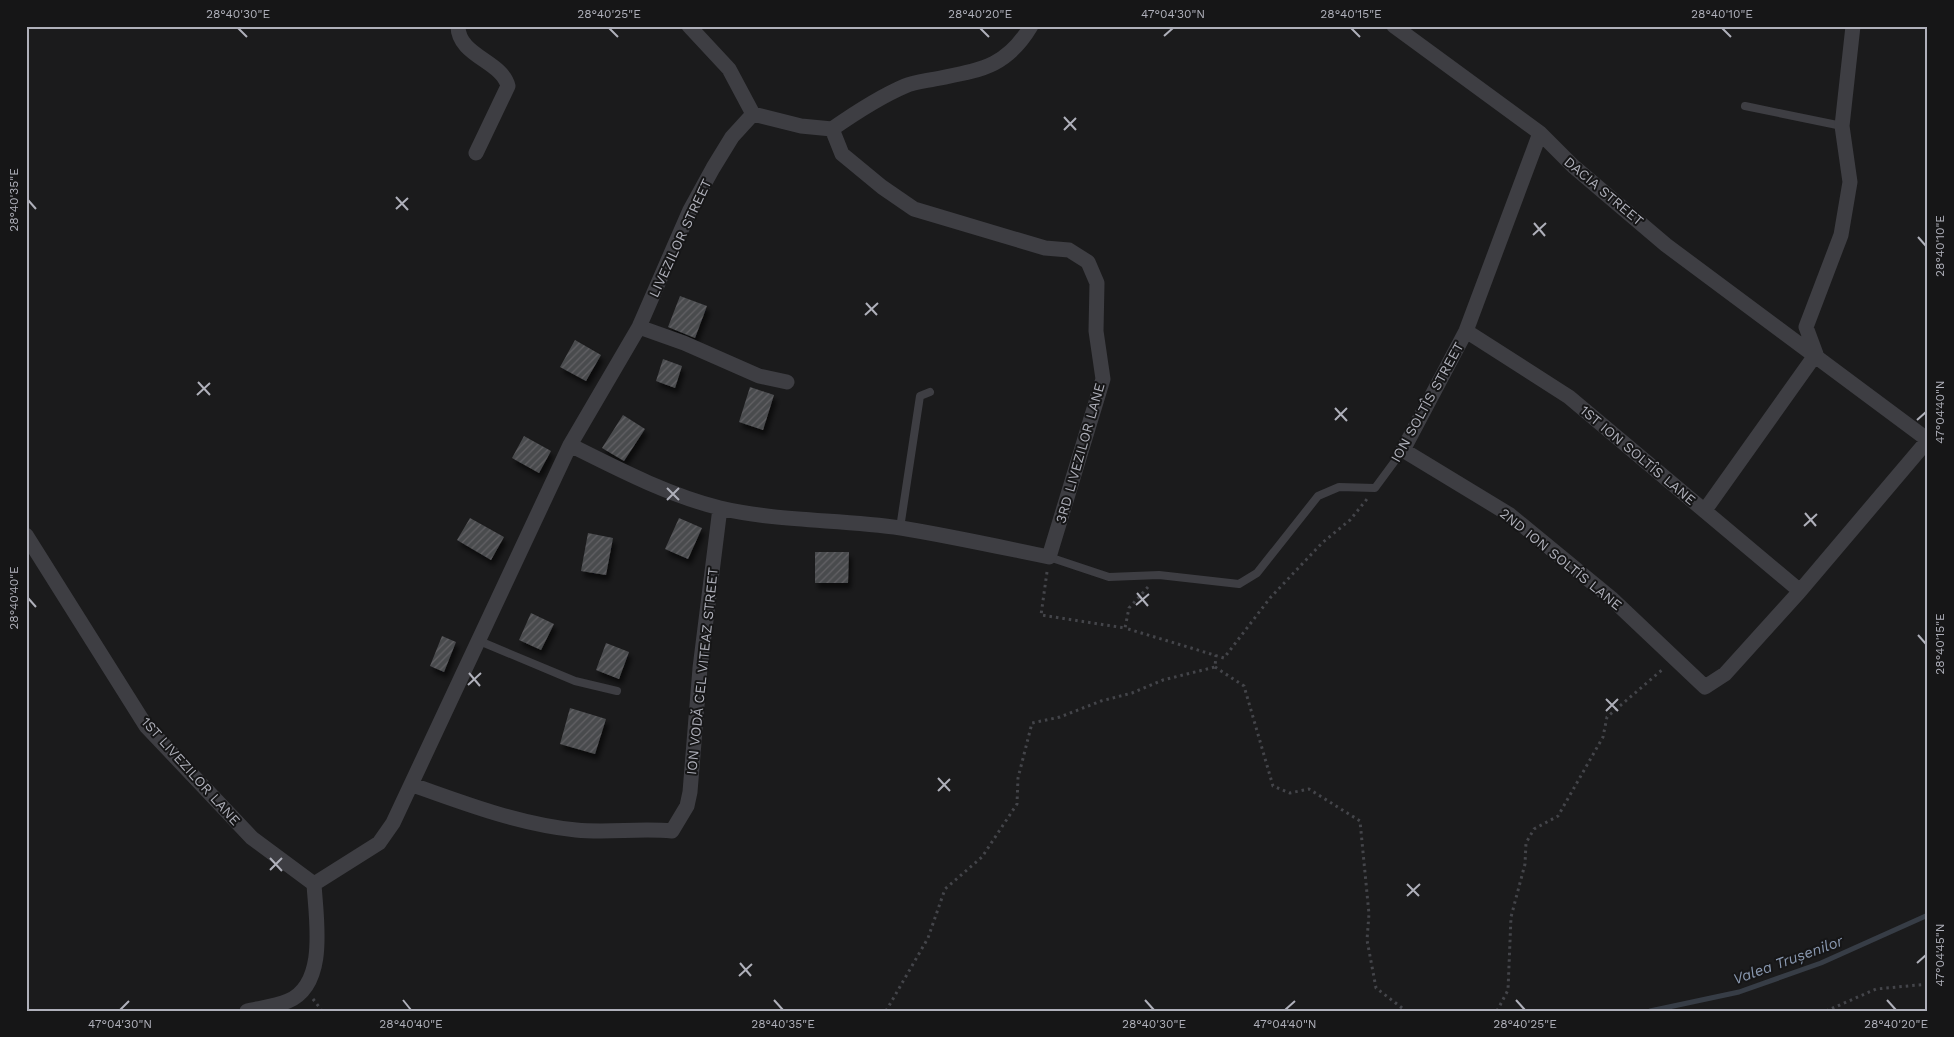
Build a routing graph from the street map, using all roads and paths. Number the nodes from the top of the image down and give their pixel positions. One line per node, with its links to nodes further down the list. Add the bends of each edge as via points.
1 (458, 26): 11 (street, via 458,35 466,45 506,77 508,86)
2 (689, 26): 7 (street, via 729,69)
3 (1032, 26): 9 (street, via 1010,55 991,65 906,85)
4 (1394, 26): 10 (street, DACIA STREET)
5 (1853, 26): 8 (street)
6 (1745, 106): 8 (lane)
7 (753, 114): 9 (street, via 801,126); 12 (street, LIVEZILOR STREET, via 732,137 690,210)
8 (1842, 126): 14 (street, via 1850,182 1841,235 1806,327)
9 (832, 129): 24 (street, 3RD LIVEZILOR LANE, via 842,154 914,209 1044,248 1069,250 1088,262 1097,283 1096,331 1103,379)
10 (1540, 133): 13 (street, ION SOLTÎS STREET); 14 (street, DACIA STREET, via 1573,166 1666,245)
11 (476, 153)
12 (639, 327): 15 (street, via 759,376); 18 (street, LIVEZILOR STREET)
13 (1466, 330): 19 (street, ION SOLTÎS STREET); 21 (street, 1ST ION SOLTÎS LANE, via 1569,397)
14 (1816, 354): 17 (street, DACIA STREET); 21 (street)
15 (787, 382)
16 (930, 392): 22 (lane, via 920,396)
17 (1928, 440): 25 (street)
18 (570, 445): 20 (street, via 609,465); 27 (street, LIVEZILOR STREET, via 518,560)
19 (1403, 450): 24 (lane, ION SOLTÎS STREET, via 1375,488 1339,487 1318,496 1257,572 1239,584 1159,575 1109,577); 29 (street, 2ND ION SOLTÎS LANE, via 1510,515 1611,598)
20 (720, 508): 22 (street); 32 (street, ION VODĂ CEL VITEAZ STREET, via 700,668 690,792 672,831 578,830 540,825 480,809)
21 (1705, 510): 25 (street, 1ST ION SOLTÎS LANE)
22 (900, 528): 24 (street)
23 (26, 535): 33 (street, 1ST LIVEZILOR LANE, via 146,726 252,838)
24 (1049, 557): 26 (path, via 1041,615)
25 (1800, 591): 29 (street, 2ND ION SOLTÎS LANE, via 1725,674 1705,687)
26 (1125, 628)
27 (477, 640): 31 (lane, via 575,680); 32 (street, LIVEZILOR STREET)
28 (1216, 655): 30 (path)
29 (1677, 660): 38 (path, via 1653,676 1607,717 1603,737 1558,816 1534,829 1526,842 1525,864 1511,917 1508,990)
30 (1215, 667): 36 (path, via 1163,680 1060,717 1032,723 1018,778 1017,804 982,857 945,889 928,938); 37 (path, via 1244,686 1273,786 1290,793 1309,790 1360,821 1369,914 1367,940 1376,988)
31 (617, 691)
32 (413, 785): 33 (street, LIVEZILOR STREET, via 379,843)
33 (314, 884): 35 (street, via 317,940 314,975 305,989 289,1001)
34 (1928, 984): 39 (path, via 1876,989)
35 (247, 1011)
36 (886, 1011)
37 (1406, 1011)
38 (1497, 1011)
39 (1826, 1011)

